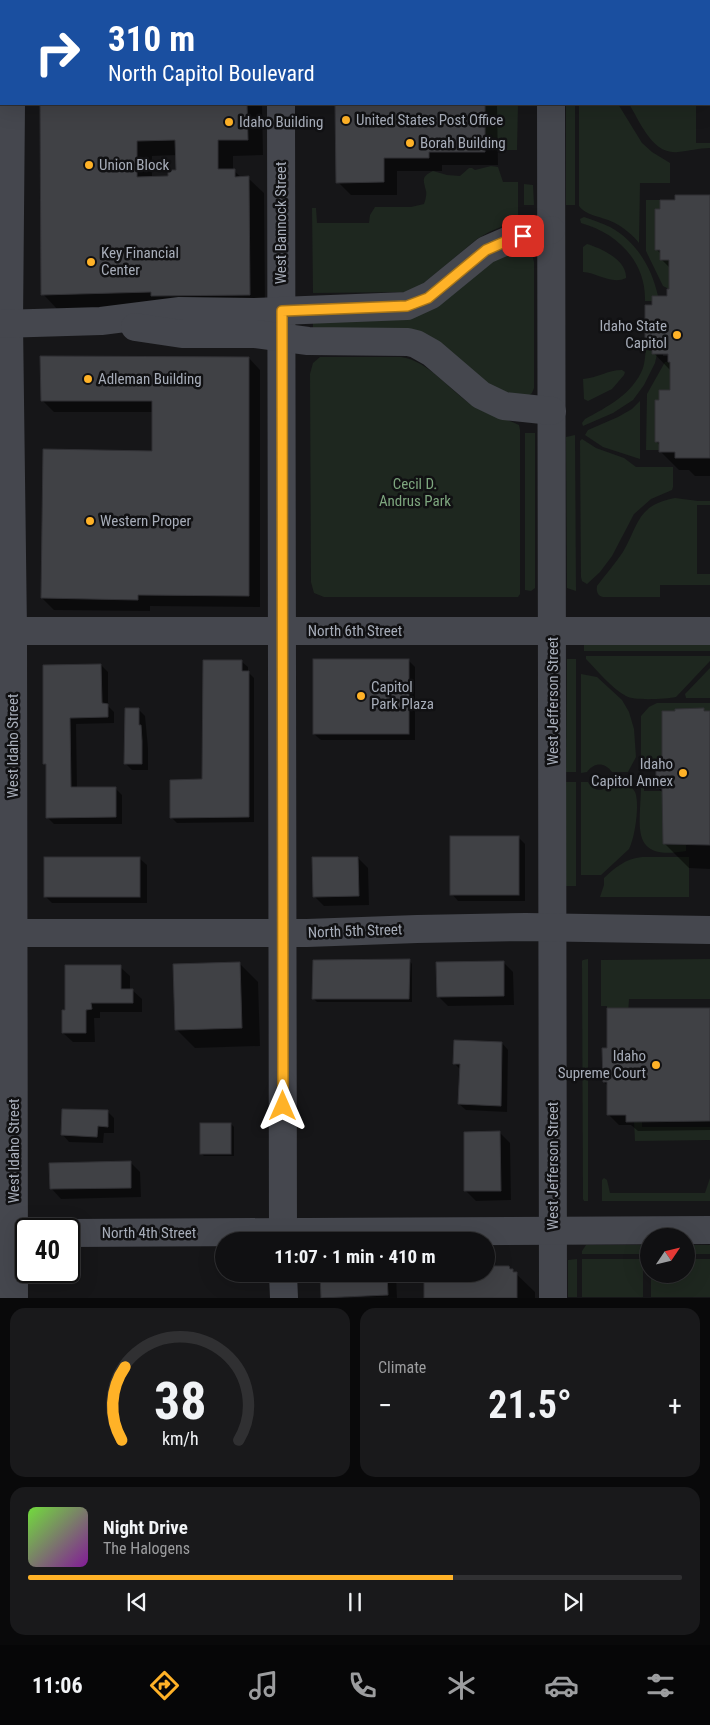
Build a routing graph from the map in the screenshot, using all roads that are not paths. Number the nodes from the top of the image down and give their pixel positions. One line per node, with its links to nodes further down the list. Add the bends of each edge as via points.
1 (11, 105): 5 (street, West Idaho Street)
2 (281, 105): 6 (street, West Bannock Street)
3 (551, 105): 4 (street, West Jefferson Street)
4 (551, 230): 6 (street, via 509,240 486,250 428,298 407,306); 7 (street, West Jefferson Street)
5 (4, 324): 6 (street, via 101,321 180,312); 9 (street, West Idaho Street)
6 (282, 324): 7 (street, via 308,341 400,340 416,344 482,395 504,406); 10 (street, West Bannock Street)
7 (552, 411): 11 (street, West Jefferson Street)
8 (710, 630): 11 (street, North 6th Street)
9 (6, 631): 10 (street, North 6th Street); 15 (street, West Idaho Street)
10 (282, 631): 11 (street, North 6th Street); 14 (street, West Bannock Street)
11 (552, 631): 12 (street, West Jefferson Street)
12 (553, 928): 13 (street, North 5th Street); 14 (street, North 5th Street); 17 (street, West Jefferson Street)
13 (710, 930)
14 (283, 932): 15 (street, North 5th Street); 18 (street, West Bannock Street)
15 (7, 933): 20 (street, West Idaho Street)
16 (710, 1230): 17 (street, North 4th Street)
17 (553, 1231): 19 (street, North 4th Street); 26 (street, West Jefferson Street)
18 (283, 1232)
19 (495, 1232)
20 (13, 1233): 24 (street, West Idaho Street)
21 (80, 1233): 22 (street, North 4th Street)
22 (215, 1236)
23 (284, 1282): 25 (street)
24 (14, 1298)
25 (284, 1298)
26 (553, 1298)

